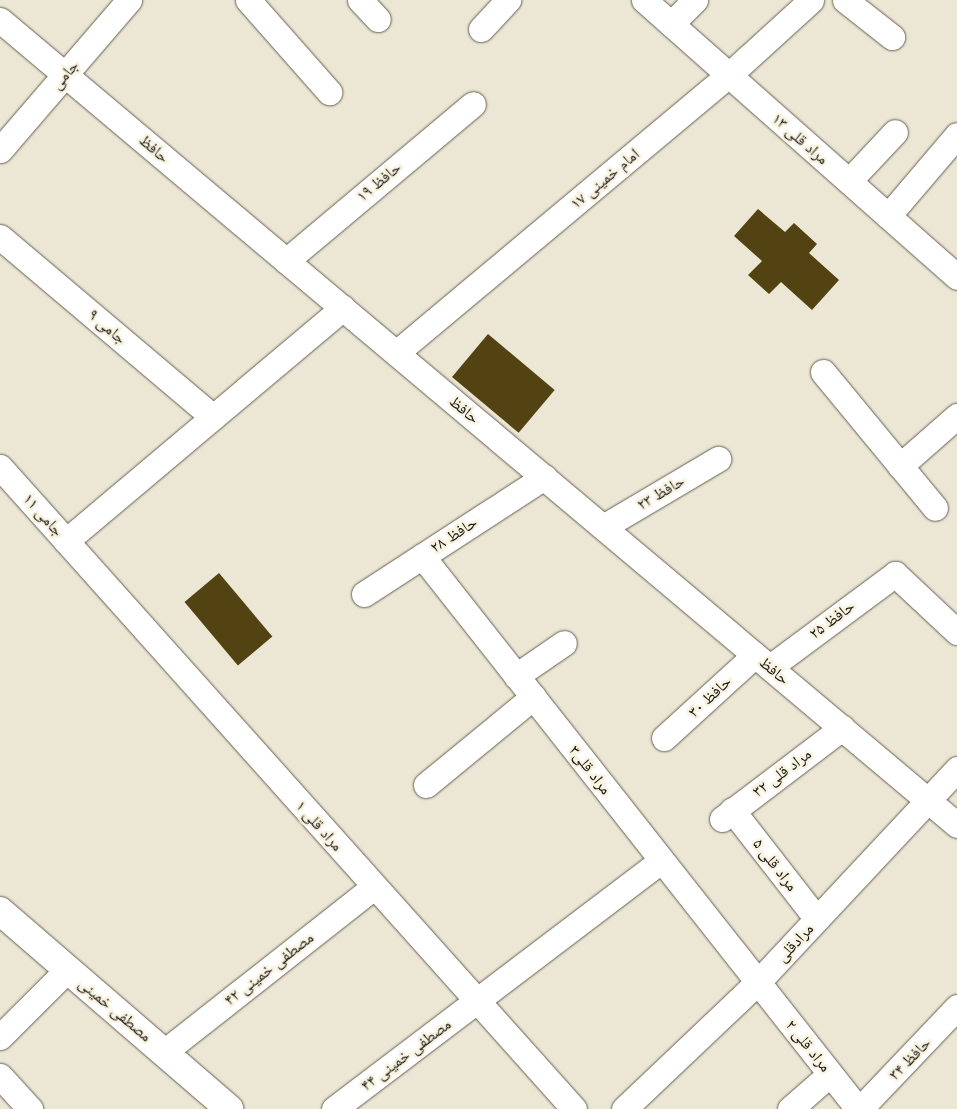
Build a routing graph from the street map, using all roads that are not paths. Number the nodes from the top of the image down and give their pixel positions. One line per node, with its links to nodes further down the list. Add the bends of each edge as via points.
1 (129, 0): 14 (street, جامی)
2 (248, 0): 16 (street)
3 (360, 0): 9 (street)
4 (508, 0): 12 (street)
5 (644, 0): 11 (street, مراد قلی ۱۳)
6 (695, 0): 11 (street)
7 (811, 0): 15 (street, امام خمینی ۱۷)
8 (845, 0): 13 (street)
9 (378, 19)
10 (2, 24): 14 (street, حافظ)
11 (672, 24): 15 (street, مراد قلی ۱۳)
12 (481, 29)
13 (892, 37)
14 (65, 74): 20 (street, جامی); 24 (street, حافظ)
15 (729, 76): 21 (street, مراد قلی ۱۳); 27 (street, امام خمینی ۱۷)
16 (329, 92)
17 (473, 104): 24 (street, حافظ ۱۹)
18 (895, 132): 21 (street)
19 (957, 136): 22 (street)
20 (0, 150)
21 (849, 181): 22 (street, مراد قلی ۱۳)
22 (888, 216): 25 (street, مراد قلی ۱۳)
23 (0, 236): 30 (street, جامی ۹)
24 (286, 260): 26 (street, حافظ)
25 (954, 269)
26 (343, 308): 27 (street, حافظ); 30 (street)
27 (396, 353): 34 (street, حافظ)
28 (823, 372): 32 (street)
29 (957, 416): 32 (street)
30 (213, 417): 37 (street)
31 (718, 460): 36 (street, حافظ ۲۳)
32 (900, 466): 35 (street)
33 (0, 467): 37 (street, جامی ۱۱)
34 (544, 477): 36 (street, حافظ); 38 (street, حافظ ۲۸)
35 (935, 508)
36 (603, 527): 42 (street, حافظ)
37 (66, 541): 53 (street, مراد قلی ۱)
38 (422, 556): 39 (street, حافظ ۲۸); 43 (street, مراد قلی۳)
39 (364, 594)
40 (957, 632): 42 (street, حافظ ۲۵, via 895,574)
41 (564, 643): 43 (street)
42 (762, 661): 45 (street, حافظ); 46 (street, حافظ ۳۰)
43 (516, 676): 44 (street, مراد قلی۳)
44 (533, 697): 48 (street); 52 (street, مراد قلی۳)
45 (842, 728): 49 (street, حافظ); 50 (street, مراد قلی ۳۲)
46 (664, 738)
47 (957, 769): 49 (street, مرادقلی)
48 (426, 785)
49 (928, 800): 51 (street, حافظ); 55 (street, مرادقلی)
50 (727, 815): 55 (street, مراد قلی ۵)
51 (957, 825)
52 (661, 861): 57 (street, مراد قلی۳); 58 (street, مصطفی خمینی ۴۴)
53 (374, 887): 58 (street, مراد قلی ۱); 61 (street, مصطفی خمینی ۴۲)
54 (0, 912): 56 (main road, مصطفی خمینی)
55 (817, 919): 57 (street, مرادقلی)
56 (67, 970): 60 (street); 61 (main road, مصطفی خمینی)
57 (758, 983): 62 (street, مراد قلی ۲); 68 (street, مرادقلی)
58 (477, 1000): 66 (street, مصطفی خمینی ۴۴); 67 (street, مراد قلی ۱)
59 (957, 1007): 70 (street, حافظ ۳۴)
60 (0, 1037)
61 (164, 1052): 65 (main road, مصطفی خمینی)
62 (830, 1074): 69 (street); 70 (street, مراد قلی ۲)
63 (0, 1076): 64 (street)
64 (30, 1109)
65 (229, 1109)
66 (334, 1109)
67 (574, 1109)
68 (624, 1109)
69 (790, 1109)
70 (859, 1109)

